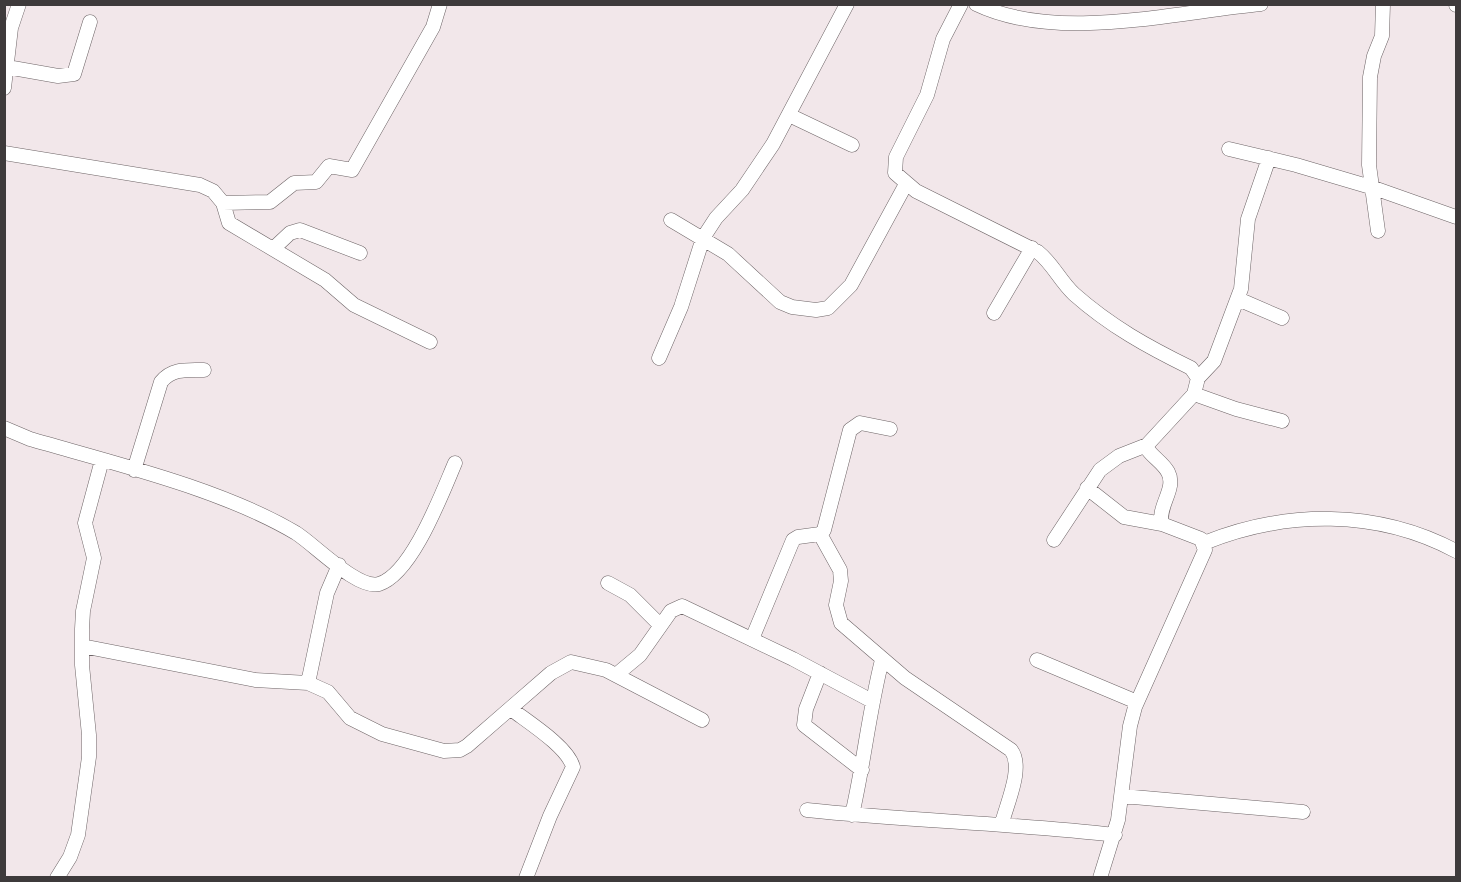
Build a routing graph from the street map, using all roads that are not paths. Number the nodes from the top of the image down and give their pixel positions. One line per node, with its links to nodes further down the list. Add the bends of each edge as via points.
1 (19, 4): 9 (street, via 11,28)
2 (440, 4): 18 (street, via 433,27 352,170 329,166 316,182 294,183 270,202)
3 (847, 4): 11 (street)
4 (961, 4): 16 (street, via 943,39 927,95 896,157 895,172)
5 (976, 4): 6 (street, via 1029,18 1080,22 1141,21)
6 (1261, 4)
7 (1383, 4): 17 (street, via 1382,36 1370,77 1369,165)
8 (90, 22): 9 (street, via 74,74 58,76)
9 (7, 67): 10 (street)
10 (4, 88)
11 (789, 115): 12 (street); 22 (street, via 742,190)
12 (852, 145)
13 (1229, 149): 15 (street)
14 (4, 153): 18 (street, via 184,181 213,191)
15 (1269, 158): 17 (street); 26 (street, via 1248,219 1245,274)
16 (906, 184): 22 (street, via 851,285 828,308 802,310 780,302 728,254); 24 (street)
17 (1374, 188): 19 (street); 21 (street)
18 (223, 203): 23 (street, via 229,223)
19 (1456, 217)
20 (671, 220): 22 (street)
21 (1378, 231)
22 (703, 238): 30 (street, via 679,313)
23 (274, 248): 25 (street, via 290,233 300,230); 29 (street, via 325,280 354,304)
24 (1032, 248): 27 (street); 32 (street, via 1048,260 1073,292 1114,327 1191,368)
25 (360, 253)
26 (1238, 299): 28 (street); 32 (street, via 1214,361)
27 (994, 313)
28 (1282, 318)
29 (430, 342)
30 (659, 358)
31 (204, 370): 40 (street, via 179,370 161,382)
32 (1198, 378): 33 (street)
33 (1194, 394): 34 (street); 37 (street)
34 (1282, 421)
35 (4, 428): 38 (street)
36 (890, 429): 43 (street, via 860,423 850,430 827,521)
37 (1147, 445): 41 (street, via 1110,461); 42 (street, via 1170,476)
38 (102, 460): 40 (street); 51 (street, via 86,512 94,558 83,611)
39 (455, 463): 47 (street, via 430,524 405,561 381,584 362,583)
40 (134, 470): 47 (street, via 265,518 309,541)
41 (1087, 488): 42 (street, via 1124,517); 44 (street)
42 (1162, 524): 45 (street, via 1192,534)
43 (820, 534): 50 (street, via 793,540); 52 (street, via 840,570 837,615)
44 (1054, 540)
45 (1204, 543): 46 (street, via 1245,528 1341,518 1410,530); 58 (street, via 1203,558)
46 (1456, 551)
47 (339, 565): 56 (street, via 327,593)
48 (608, 583): 49 (street, via 630,595)
49 (660, 625): 50 (street, via 671,611 682,606); 55 (street, via 640,656)
50 (752, 639): 54 (street)
51 (82, 646): 56 (street, via 255,680); 68 (street, via 88,757 78,835)
52 (882, 660): 57 (street); 66 (street, via 1015,755 1016,770)
53 (1036, 660): 58 (street)
54 (820, 673): 57 (street); 61 (street, via 804,724)
55 (616, 675): 59 (street, via 582,662 560,666); 60 (street)
56 (308, 683): 59 (street, via 328,692 360,723 400,740 444,751 467,746)
57 (872, 701): 61 (street)
58 (1137, 702): 62 (street, via 1130,726)
59 (511, 709): 69 (street, via 559,747 572,760 573,767)
60 (702, 720)
61 (862, 770): 65 (street)
62 (1122, 796): 64 (street); 67 (street)
63 (807, 810): 65 (street)
64 (1303, 812)
65 (852, 815): 66 (street)
66 (1002, 824): 67 (street)
67 (1115, 835): 70 (street)
68 (57, 878)
69 (526, 878)
70 (1100, 878)

